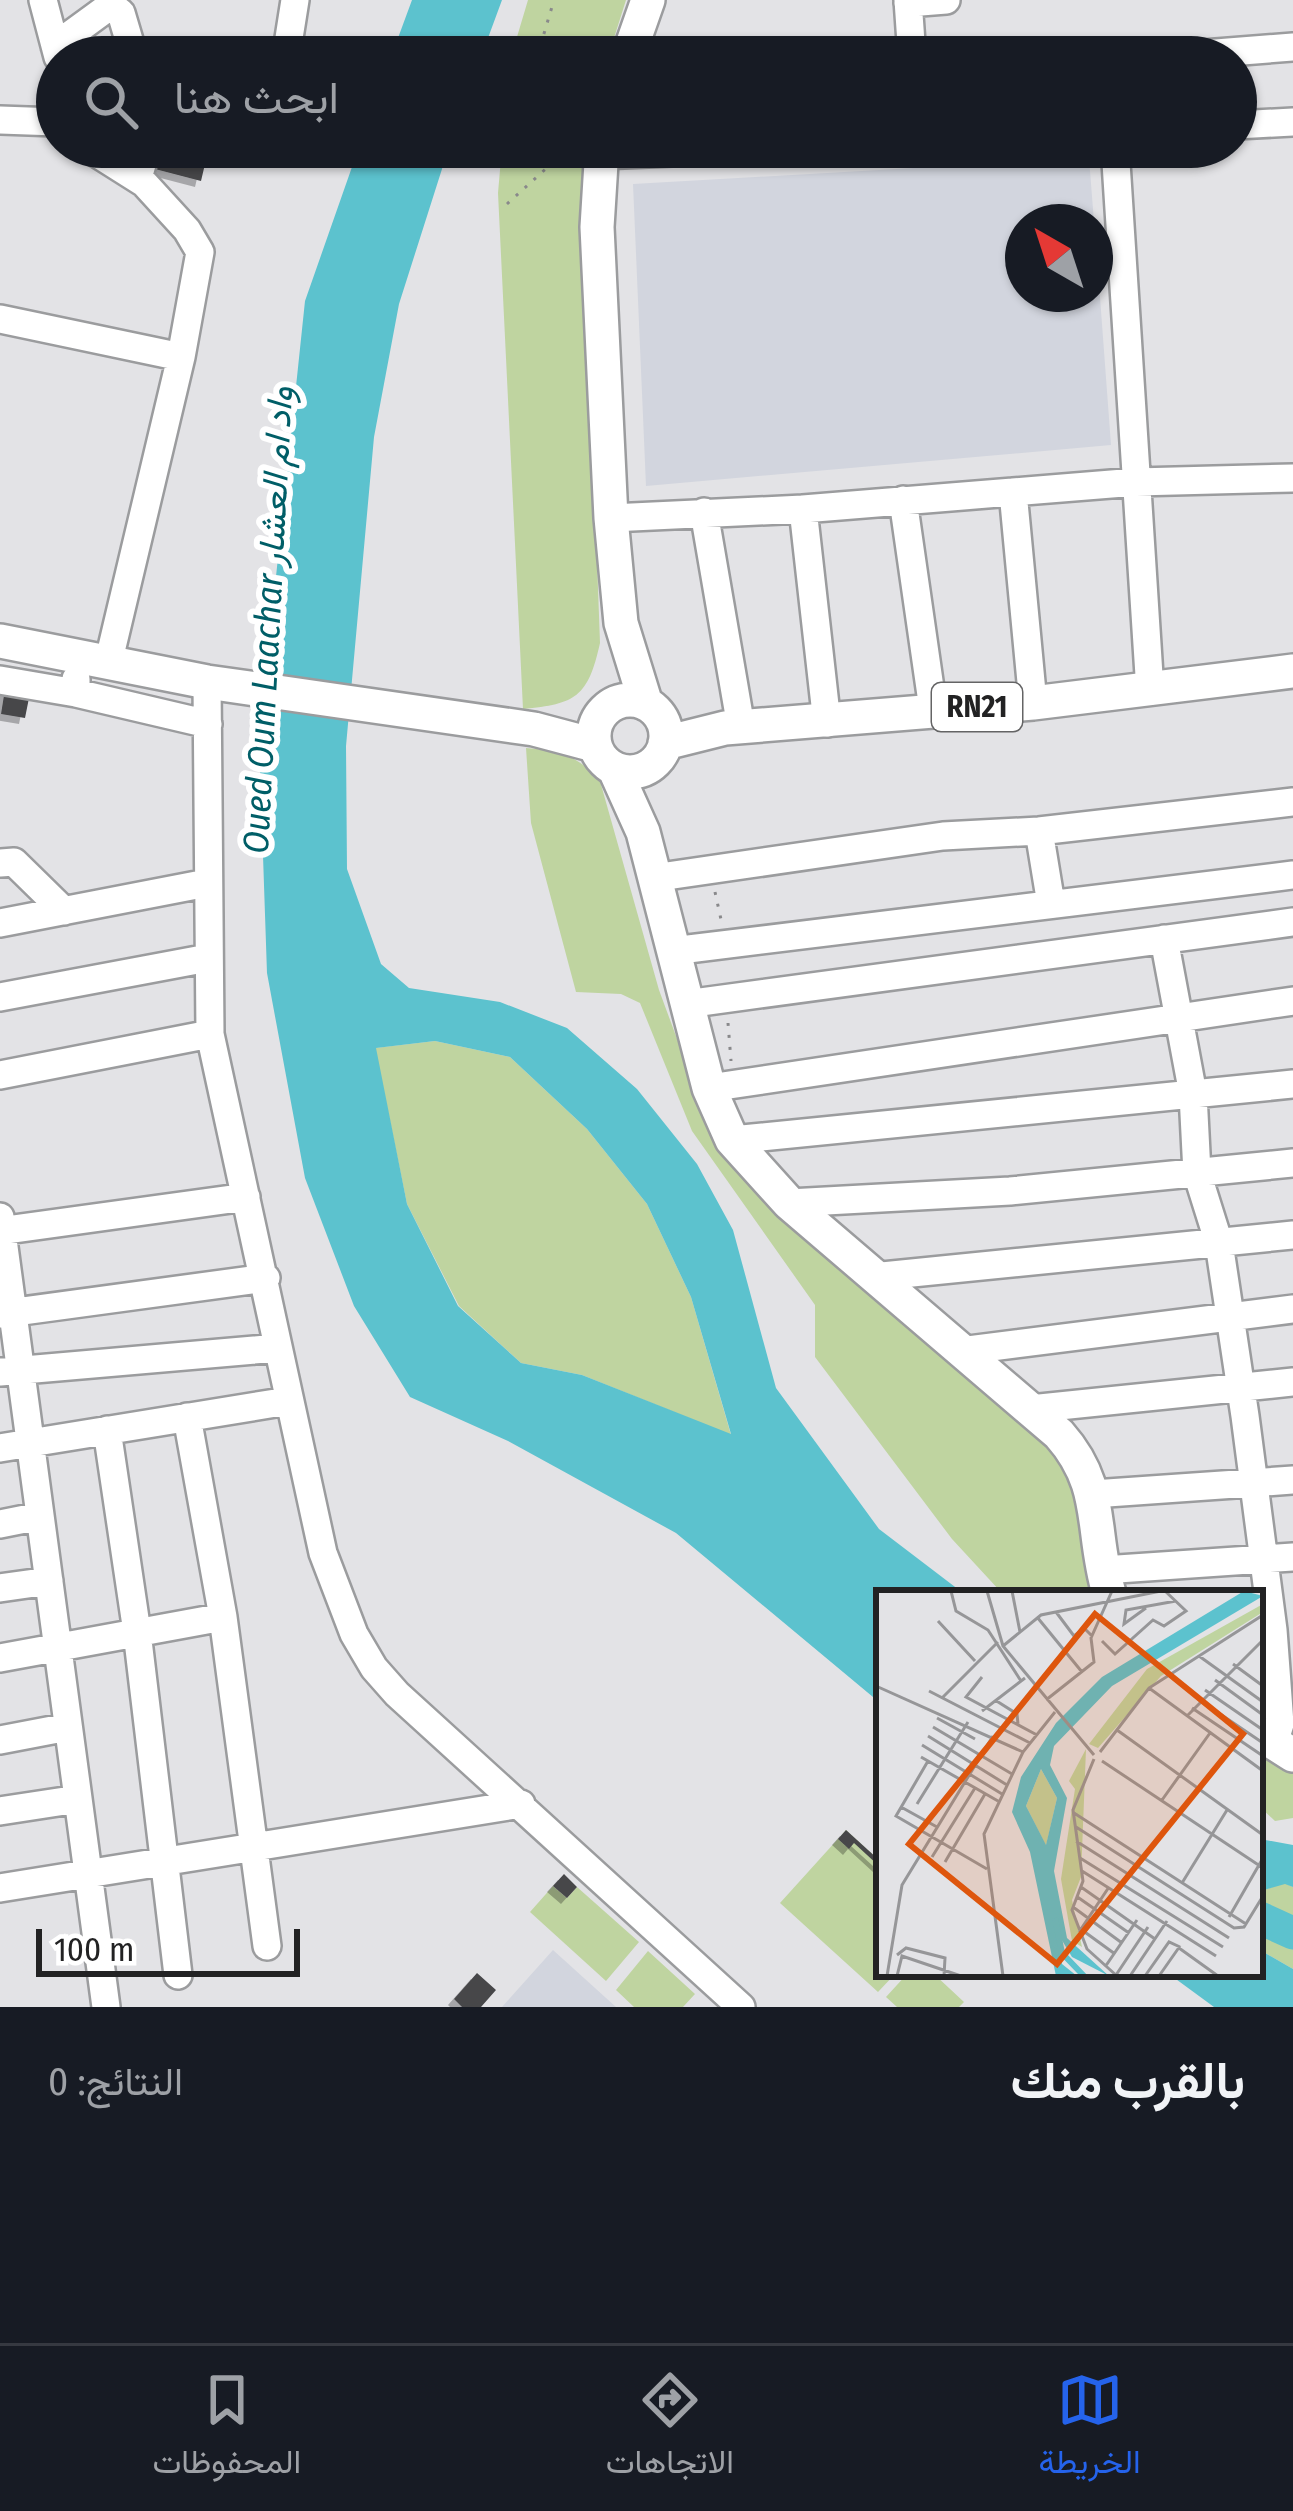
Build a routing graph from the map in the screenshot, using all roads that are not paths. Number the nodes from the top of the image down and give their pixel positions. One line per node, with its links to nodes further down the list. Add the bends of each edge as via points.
1 (43, 0): 6 (street)
2 (295, 0): 9 (street)
3 (648, 0): 10 (main road)
4 (946, 0): 5 (street)
5 (908, 2): 11 (street)
6 (53, 36)
7 (75, 36): 8 (street, via 111,5)
8 (128, 36)
9 (289, 36)
10 (635, 36)
11 (910, 36)
12 (1293, 46): 13 (street)
13 (1257, 49)
14 (0, 120): 15 (street)
15 (36, 121)
16 (1293, 122): 17 (street)
17 (1257, 124)
18 (121, 168): 22 (street)
19 (141, 168): 22 (street)
20 (600, 168): 31 (main road)
21 (1116, 168): 26 (street)
22 (138, 178): 24 (street, via 200,252)
23 (0, 319): 24 (street)
24 (181, 357): 33 (street)
25 (1293, 478): 26 (street)
26 (1136, 482): 27 (street); 37 (street)
27 (1013, 492): 28 (street); 39 (street)
28 (903, 500): 29 (street); 40 (street)
29 (803, 509): 30 (street); 41 (street)
30 (704, 512): 31 (street); 44 (street)
31 (611, 518): 43 (main road)
32 (0, 641): 33 (main road, RN21)
33 (91, 661): 36 (main road, RN21); 38 (street)
34 (1293, 671): 37 (main road, RN21)
35 (0, 680): 38 (street)
36 (223, 685): 42 (street); 43 (main road, RN21, via 533,729)
37 (1150, 692): 39 (main road, RN21)
38 (76, 693): 42 (street)
39 (1033, 703): 40 (main road, RN21)
40 (933, 709): 41 (main road, RN21)
41 (827, 723): 44 (main road, RN21)
42 (208, 724): 52 (street)
43 (620, 724): 44 (main road, RN21); 45 (main road, via 665,725); 45 (main road, RN21, via 636,772); 48 (main road)
44 (733, 728): 45 (main road, RN21)
45 (660, 753): 48 (main road)
46 (1293, 802): 47 (street)
47 (1039, 831): 51 (street, via 943,836); 53 (street)
48 (643, 832): 51 (main road)
49 (5, 858): 54 (street)
50 (1293, 875): 53 (street)
51 (653, 878): 58 (main road)
52 (207, 883): 54 (street); 59 (street)
53 (1051, 904): 58 (street)
54 (64, 911): 56 (street)
55 (1293, 922): 57 (street)
56 (0, 923)
57 (1164, 939): 62 (street); 63 (street)
58 (672, 951): 62 (main road)
59 (208, 958): 60 (street); 64 (street)
60 (0, 997)
61 (1293, 1001): 63 (street)
62 (686, 1004): 67 (main road)
63 (1180, 1019): 67 (street); 68 (street)
64 (211, 1034): 65 (street); 72 (street)
65 (0, 1075)
66 (1293, 1084): 68 (street)
67 (721, 1085): 69 (main road)
68 (1193, 1094): 69 (street); 71 (street)
69 (732, 1141): 73 (main road)
70 (1293, 1163): 71 (street)
71 (1197, 1172): 73 (street); 76 (street)
72 (246, 1197): 74 (street); 78 (street)
73 (789, 1203): 77 (main road)
74 (1, 1226): 80 (street)
75 (1293, 1235): 76 (street)
76 (1219, 1244): 77 (street); 81 (street)
77 (872, 1276): 83 (main road)
78 (266, 1278): 80 (street); 82 (street)
79 (1293, 1310): 81 (street)
80 (6, 1313): 84 (street)
81 (1231, 1316): 83 (street); 86 (street)
82 (278, 1348): 84 (street); 87 (street)
83 (960, 1351): 88 (main road)
84 (10, 1370): 91 (street)
85 (1293, 1382): 86 (street)
86 (1241, 1389): 88 (street); 94 (street)
87 (288, 1401): 89 (street); 112 (street, via 336,1596 364,1651 397,1694)
88 (1030, 1409): 95 (main road, via 1078,1456)
89 (187, 1417): 90 (street); 103 (street)
90 (106, 1430): 91 (street); 105 (street)
91 (30, 1443): 92 (street); 96 (street)
92 (0, 1448)
93 (1293, 1480): 94 (street)
94 (1252, 1483): 95 (street); 99 (street)
95 (1093, 1494): 101 (main road)
96 (40, 1516): 97 (street); 100 (street)
97 (0, 1524)
98 (1293, 1557): 99 (street)
99 (1263, 1559): 101 (street); 104 (street)
100 (49, 1581): 102 (street); 106 (street)
101 (1106, 1582)
102 (0, 1588)
103 (224, 1617): 105 (street); 114 (street)
104 (1275, 1630): 109 (street)
105 (136, 1632): 106 (street); 115 (street)
106 (57, 1646): 107 (street); 108 (street)
107 (0, 1658)
108 (68, 1727): 110 (street); 111 (street)
109 (1280, 1736)
110 (0, 1740)
111 (78, 1799): 113 (street); 116 (street)
112 (520, 1804): 114 (street); 121 (street)
113 (0, 1811)
114 (255, 1846): 115 (street); 118 (street)
115 (163, 1862): 116 (street); 119 (street)
116 (88, 1874): 117 (street); 120 (street)
117 (0, 1888)
118 (267, 1946)
119 (178, 1975)
120 (106, 2007)
121 (741, 2007)

